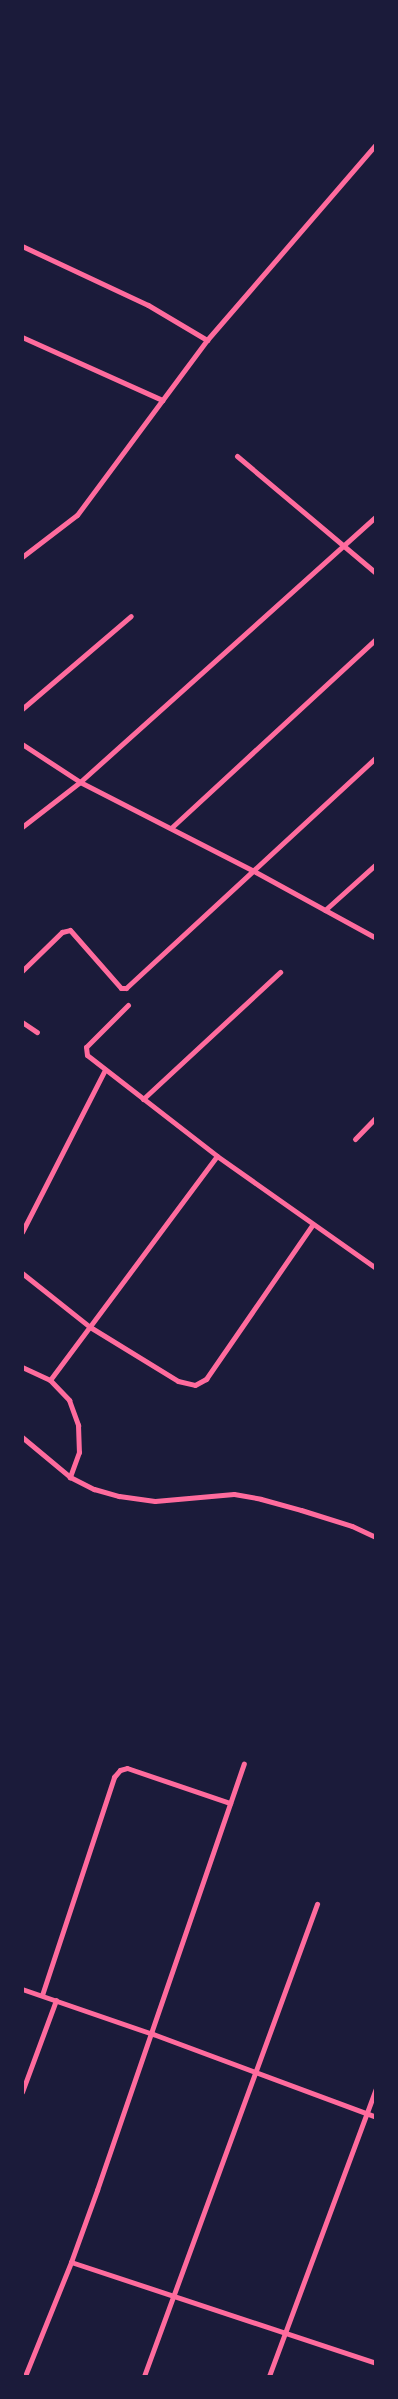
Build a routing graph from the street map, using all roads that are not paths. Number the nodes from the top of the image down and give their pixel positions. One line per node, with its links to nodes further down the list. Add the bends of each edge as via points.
1 (376, 144): 4 (street)
2 (22, 246): 4 (street, via 148,305)
3 (22, 337): 5 (street)
4 (207, 340): 5 (street)
5 (162, 400): 9 (street, via 76,515)
6 (236, 456): 8 (street)
7 (376, 516): 8 (street)
8 (345, 546): 10 (street); 16 (street)
9 (22, 557)
10 (376, 573)
11 (131, 616): 13 (street)
12 (376, 639): 18 (street)
13 (22, 709)
14 (22, 744): 16 (street)
15 (376, 757): 20 (street)
16 (80, 782): 17 (street); 18 (street)
17 (22, 828)
18 (171, 828): 20 (street)
19 (376, 864): 21 (street)
20 (252, 870): 21 (street); 23 (street, via 126,988 121,988 70,930 62,932)
21 (325, 910): 22 (street)
22 (376, 938)
23 (22, 971)
24 (280, 972): 29 (street)
25 (128, 1005): 28 (street, via 86,1047 86,1055)
26 (22, 1022): 27 (street)
27 (37, 1032)
28 (104, 1070): 29 (street); 34 (street)
29 (143, 1099): 32 (street)
30 (376, 1117): 31 (street)
31 (354, 1140)
32 (217, 1156): 33 (street); 37 (street)
33 (313, 1224): 35 (street); 37 (street, via 206,1379 195,1385 178,1381)
34 (22, 1232)
35 (376, 1268)
36 (22, 1273): 37 (street)
37 (90, 1326): 39 (street)
38 (22, 1367): 39 (street)
39 (50, 1380): 41 (street, via 69,1400 78,1425 79,1452)
40 (22, 1437): 41 (street)
41 (70, 1477): 42 (street, via 94,1489 155,1502 234,1494 261,1499 352,1526)
42 (376, 1537)
43 (244, 1764): 44 (street)
44 (230, 1803): 47 (street, via 127,1768 120,1770 114,1777); 49 (street)
45 (317, 1904): 50 (street)
46 (22, 1989): 47 (street)
47 (42, 1995): 48 (street)
48 (56, 2000): 49 (street); 52 (street)
49 (153, 2034): 50 (street); 55 (street)
50 (256, 2072): 53 (street); 56 (street)
51 (376, 2089): 53 (street)
52 (22, 2092)
53 (367, 2114): 54 (street); 57 (street)
54 (376, 2117)
55 (71, 2262): 56 (street); 59 (street)
56 (172, 2296): 57 (street); 60 (street)
57 (284, 2334): 58 (street); 61 (street)
58 (376, 2363)
59 (24, 2376)
60 (144, 2376)
61 (269, 2376)

